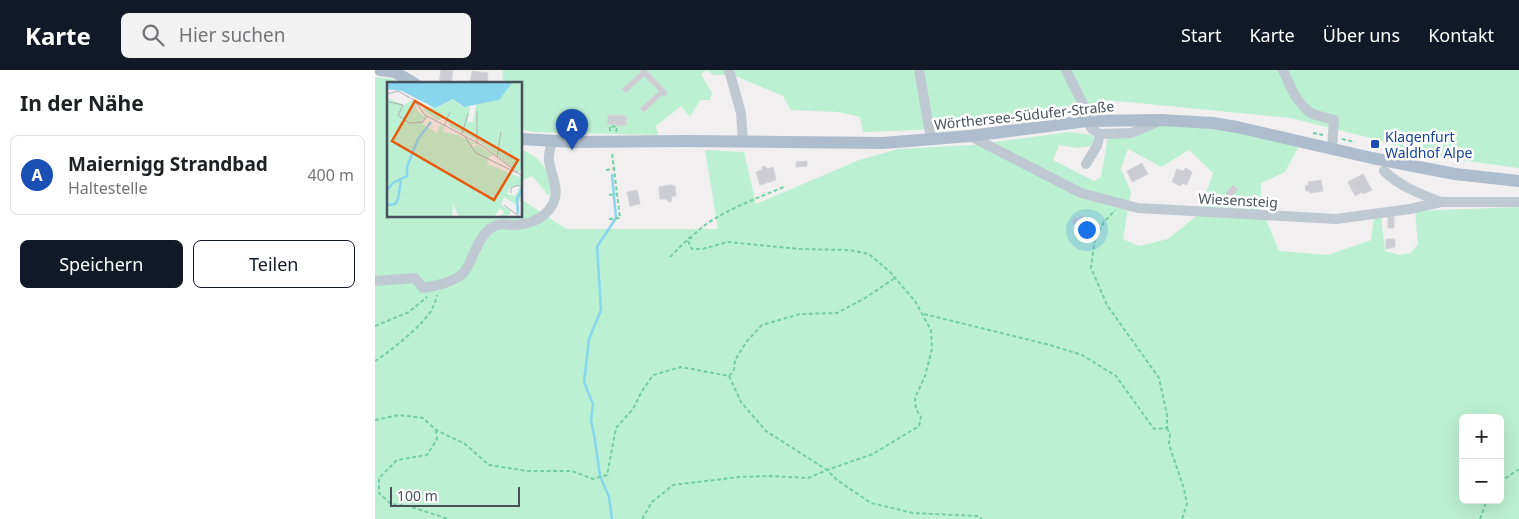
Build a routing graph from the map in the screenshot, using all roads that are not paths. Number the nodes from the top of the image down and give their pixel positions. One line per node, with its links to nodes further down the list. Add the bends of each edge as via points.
1 (380, 70): 6 (main road, via 395,72)
2 (729, 70): 14 (street, via 741,113)
3 (919, 70): 12 (street)
4 (1066, 70): 8 (street, via 1085,108)
5 (1283, 70): 15 (street, via 1302,106 1311,113 1334,120)
6 (412, 82)
7 (1161, 120): 8 (main road, Wörthersee-Südufer-Straße); 9 (street, via 1131,133); 15 (main road, Wörthersee-Südufer-Straße, via 1213,123)
8 (1087, 121): 9 (street); 10 (main road, Wörthersee-Südufer-Straße)
9 (1100, 134): 16 (street)
10 (970, 136): 12 (main road, Wörthersee-Südufer-Straße); 19 (street, Wiesensteig, via 1081,193 1138,208 1336,220)
11 (524, 139): 13 (main road, Wörthersee-Südufer-Straße)
12 (931, 140): 14 (main road, Wörthersee-Südufer-Straße)
13 (552, 141): 14 (main road, Wörthersee-Südufer-Straße); 21 (street, via 549,159 555,198 546,214 534,221 495,226 485,234 464,272 438,286 423,288 415,278)
14 (743, 142)
15 (1332, 148): 18 (main road, Wörthersee-Südufer-Straße, via 1455,174)
16 (1086, 164)
17 (1384, 172): 19 (street, via 1413,191)
18 (1519, 181)
19 (1441, 202): 20 (street, Wiesensteig)
20 (1519, 202)
21 (375, 281)

